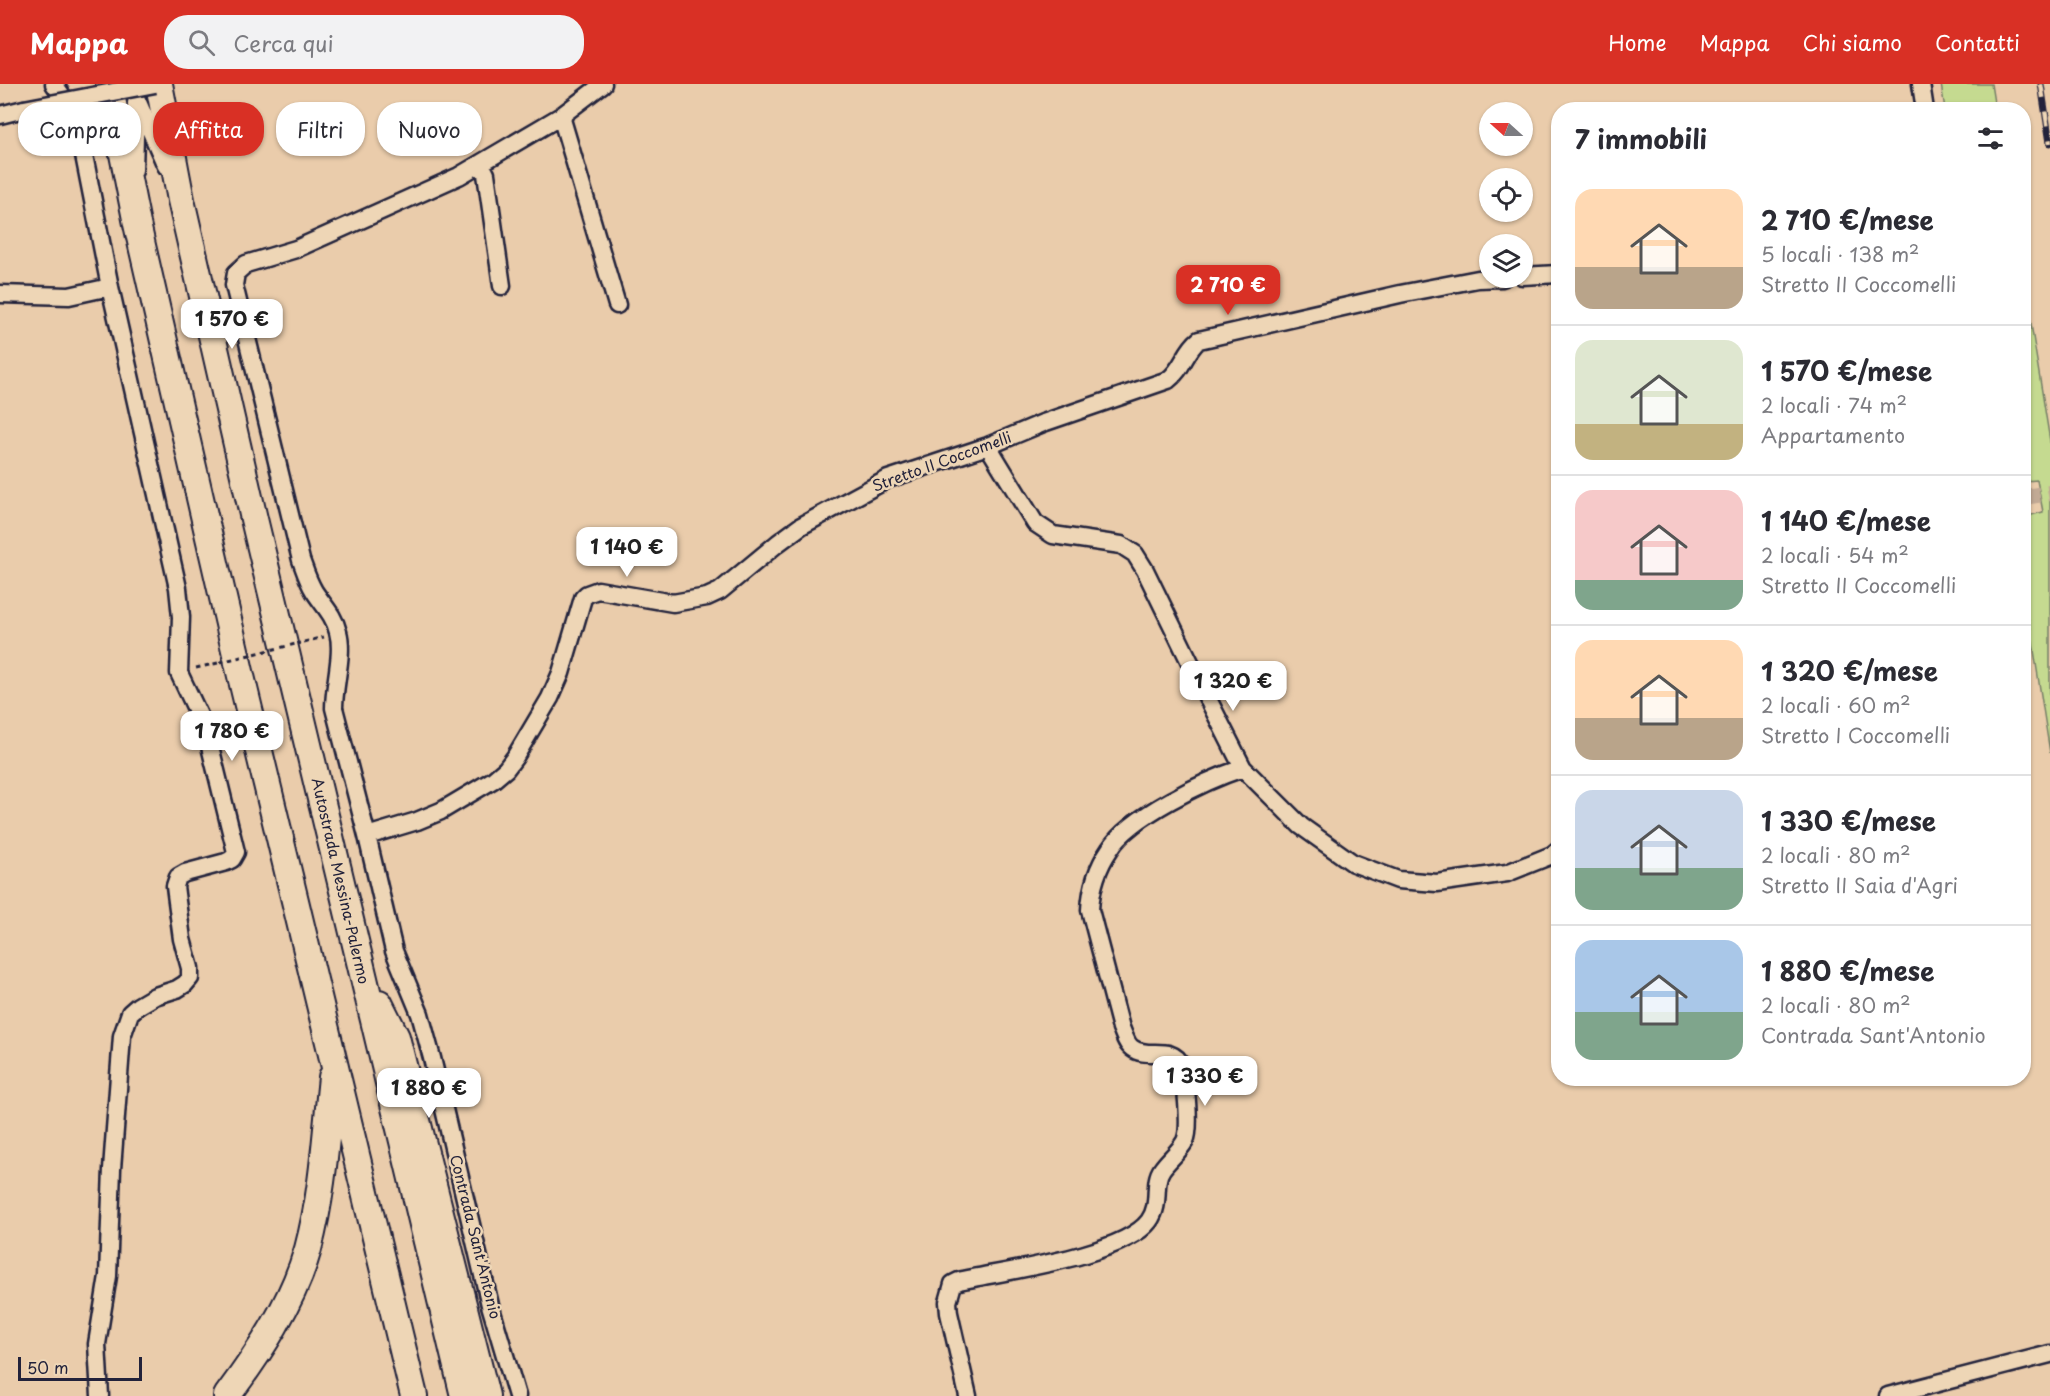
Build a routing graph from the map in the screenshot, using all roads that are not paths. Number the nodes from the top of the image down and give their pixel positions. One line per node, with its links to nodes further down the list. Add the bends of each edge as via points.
1 (54, 84): 17 (street, via 70,108 80,135)
2 (109, 84): 12 (highway)
3 (157, 84): 8 (street, bridge); 11 (highway, Autostrada Messina-Palermo)
4 (603, 84): 9 (street)
5 (1921, 84): 7 (street)
6 (135, 89): 11 (street); 12 (street)
7 (1924, 102)
8 (0, 115)
9 (561, 116): 10 (street); 19 (street)
10 (481, 164): 16 (street, via 486,174); 22 (street, Contrada Sant'Antonio, via 296,249 246,264 236,273 234,285 301,560 339,634 334,708)
11 (181, 200): 24 (highway, Autostrada Messina-Palermo)
12 (133, 208): 25 (highway)
13 (1551, 274): 14 (street)
14 (1533, 275)
15 (1479, 279): 20 (street, Stretto II Coccomelli, via 1200,340 1176,374 1167,380)
16 (502, 286)
17 (110, 287): 18 (street, via 69,296); 27 (street, via 178,588 179,672 206,730 236,852 226,862 178,877 177,905 190,978 177,989 138,1006 130,1013 122,1036 111,1169 108,1276 97,1344)
18 (0, 294)
19 (617, 305)
20 (987, 446): 21 (street, via 1035,523 1053,535 1121,545 1135,554); 22 (street, Stretto II Coccomelli, via 888,479 840,504 793,532 720,591 707,597 673,603 598,590 587,594 579,605 561,673 550,698 506,769 441,811)
21 (1243, 768): 23 (street, via 1310,832 1353,863 1398,880 1437,883 1507,873); 33 (street, via 1208,780 1134,825 1111,847 1091,893 1090,910 1127,1042 1139,1052 1168,1053 1181,1066 1188,1134 1161,1171 1154,1214 1137,1232 1111,1246 953,1284 949,1313)
22 (367, 836): 32 (street, Contrada Sant'Antonio, via 394,951 420,1014 432,1058 490,1305)
23 (1551, 855)
24 (361, 967): 30 (highway, Autostrada Messina-Palermo); 31 (highway, via 396,1036)
25 (334, 1059): 28 (highway, via 318,1203 307,1251 277,1320); 29 (highway)
26 (2050, 1354): 34 (street)
27 (100, 1396)
28 (227, 1396)
29 (414, 1396)
30 (464, 1396)
31 (486, 1396)
32 (517, 1396)
33 (968, 1396)
34 (1888, 1396)

